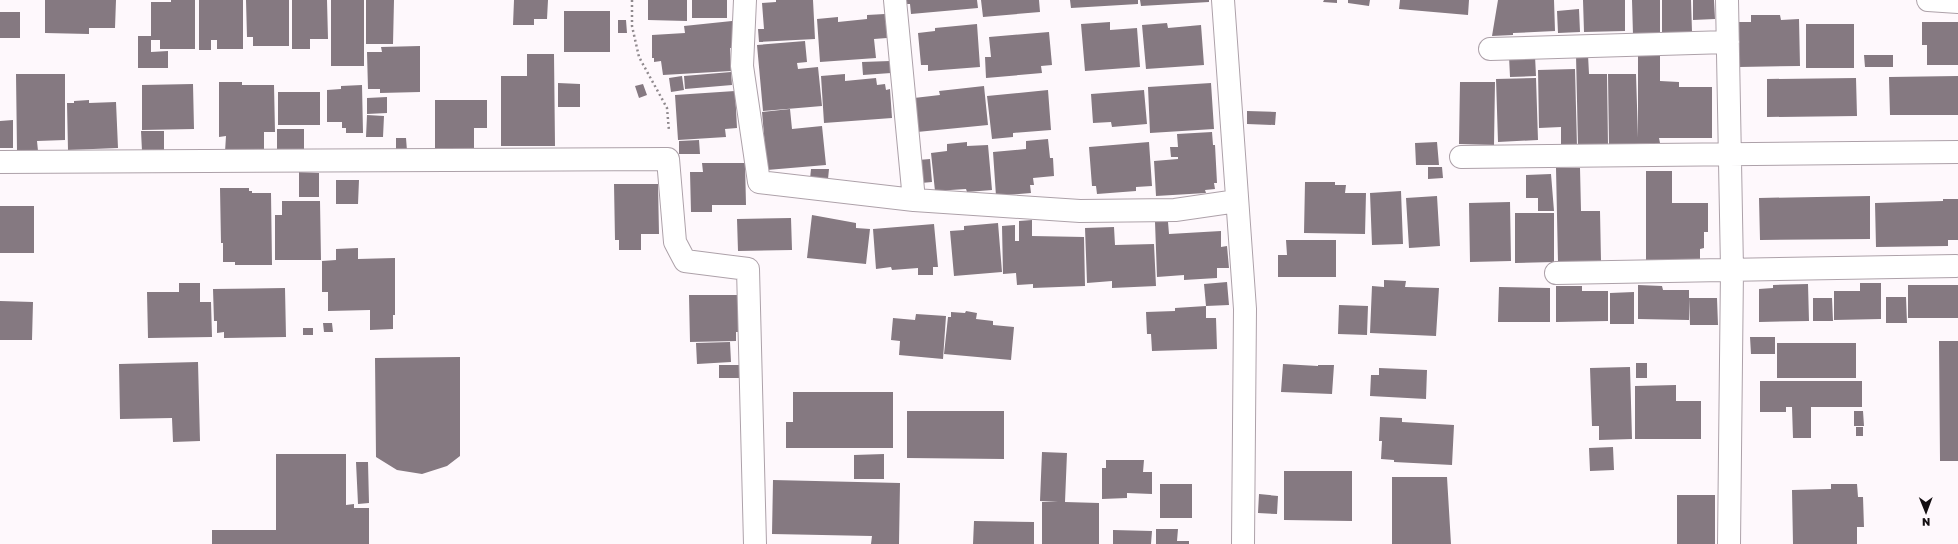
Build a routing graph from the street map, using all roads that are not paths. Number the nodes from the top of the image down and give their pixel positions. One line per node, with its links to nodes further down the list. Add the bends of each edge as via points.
1 (745, 0): 13 (street, via 742,66 759,182)
2 (895, 0): 13 (street)
3 (1223, 0): 14 (street)
4 (1727, 0): 7 (street)
5 (1928, 0): 6 (street)
6 (1958, 2)
7 (1728, 42): 8 (street); 10 (street)
8 (1490, 49)
9 (1958, 152): 10 (street)
10 (1730, 155): 11 (street); 16 (street)
11 (1461, 157)
12 (0, 162): 18 (street, via 668,159 675,242 685,261 748,269)
13 (914, 200): 14 (street, via 1080,211 1175,210)
14 (1237, 201): 19 (street, via 1245,309)
15 (1956, 266): 16 (street)
16 (1732, 269): 17 (street); 20 (street)
17 (1556, 273)
18 (755, 544)
19 (1243, 544)
20 (1729, 544)

